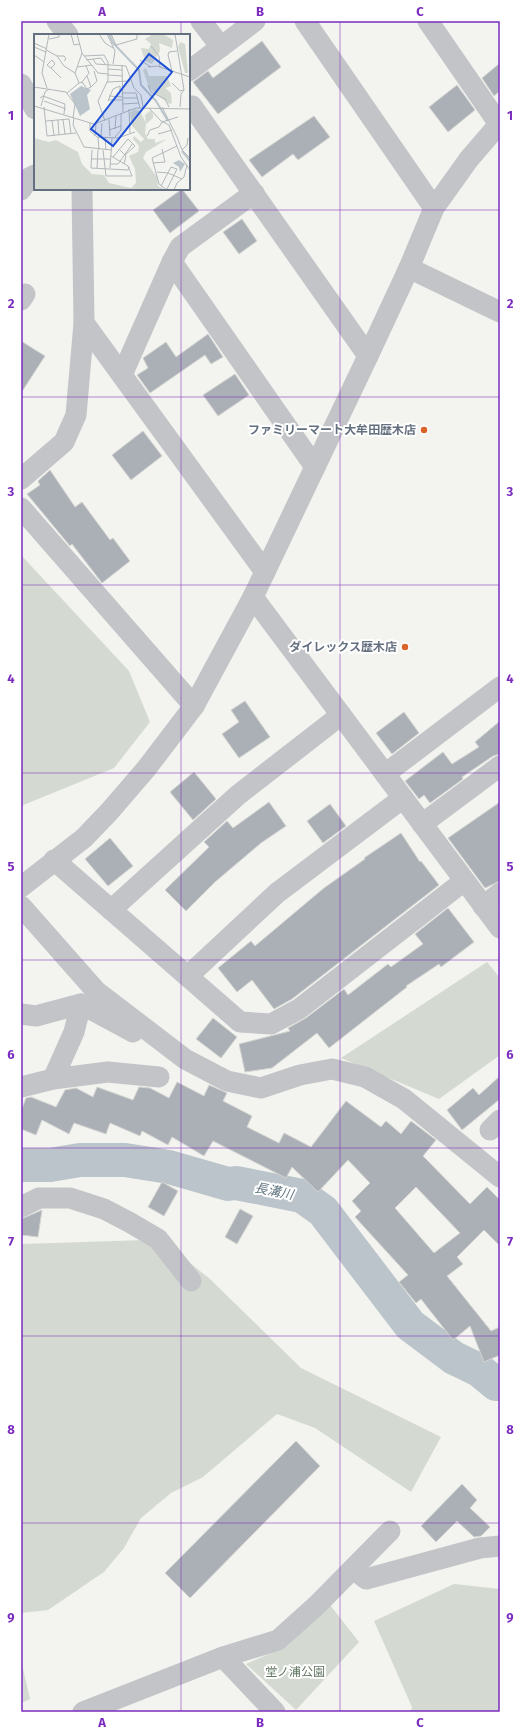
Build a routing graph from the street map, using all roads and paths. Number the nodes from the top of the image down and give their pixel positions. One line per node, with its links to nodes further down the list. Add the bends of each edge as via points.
1 (57, 21): 6 (street)
2 (201, 21): 7 (street)
3 (255, 21): 7 (street)
4 (305, 21): 17 (street)
5 (428, 21): 12 (street)
6 (67, 34)
7 (221, 47): 8 (street)
8 (190, 69)
9 (21, 84): 11 (street)
10 (190, 106): 16 (street)
11 (34, 107)
12 (499, 124): 17 (street, via 469,159)
13 (34, 176): 14 (street, via 29,178)
14 (21, 190)
15 (82, 190): 21 (street)
16 (254, 193): 18 (street, via 180,247); 22 (street)
17 (434, 208): 19 (street)
18 (172, 262): 23 (street); 24 (street)
19 (409, 268): 20 (street); 22 (street)
20 (500, 312)
21 (84, 323): 23 (street); 25 (street, via 76,415 64,442)
22 (368, 356): 24 (street)
23 (122, 375): 27 (street)
24 (315, 467): 27 (street)
25 (21, 479)
26 (21, 508): 30 (street)
27 (265, 572): 28 (street)
28 (253, 597): 30 (street); 31 (street)
29 (500, 686): 33 (street)
30 (194, 706): 36 (street, via 109,812 84,838)
31 (341, 715): 33 (street); 42 (street, via 238,795)
32 (500, 766): 35 (street)
33 (385, 774): 34 (street)
34 (403, 798): 35 (street); 44 (street, via 277,893)
35 (422, 824): 37 (street)
36 (54, 860): 38 (street); 42 (street)
37 (464, 881): 41 (street); 44 (street, via 299,1009 271,1024 240,1022)
38 (21, 887)
39 (500, 893): 41 (street)
40 (21, 906): 47 (street, via 96,990)
41 (483, 906): 43 (street)
42 (111, 910): 44 (street)
43 (500, 928)
44 (188, 976)
45 (81, 1004): 46 (street, via 36,1016); 47 (street); 49 (street, via 74,1032)
46 (21, 1014)
47 (185, 1059): 51 (street, via 227,1081 261,1088 300,1075 332,1069 365,1077 404,1099)
48 (159, 1077): 49 (street, via 108,1072)
49 (53, 1079): 50 (street)
50 (21, 1087)
51 (500, 1177)
52 (21, 1207): 53 (street, via 39,1198 70,1198 104,1209 158,1239)
53 (191, 1281)
54 (390, 1531): 56 (street)
55 (500, 1546): 56 (street, via 480,1548 366,1579)
56 (353, 1569): 57 (street, via 278,1640)
57 (223, 1657): 58 (street); 59 (street)
58 (83, 1712)
59 (275, 1712)

